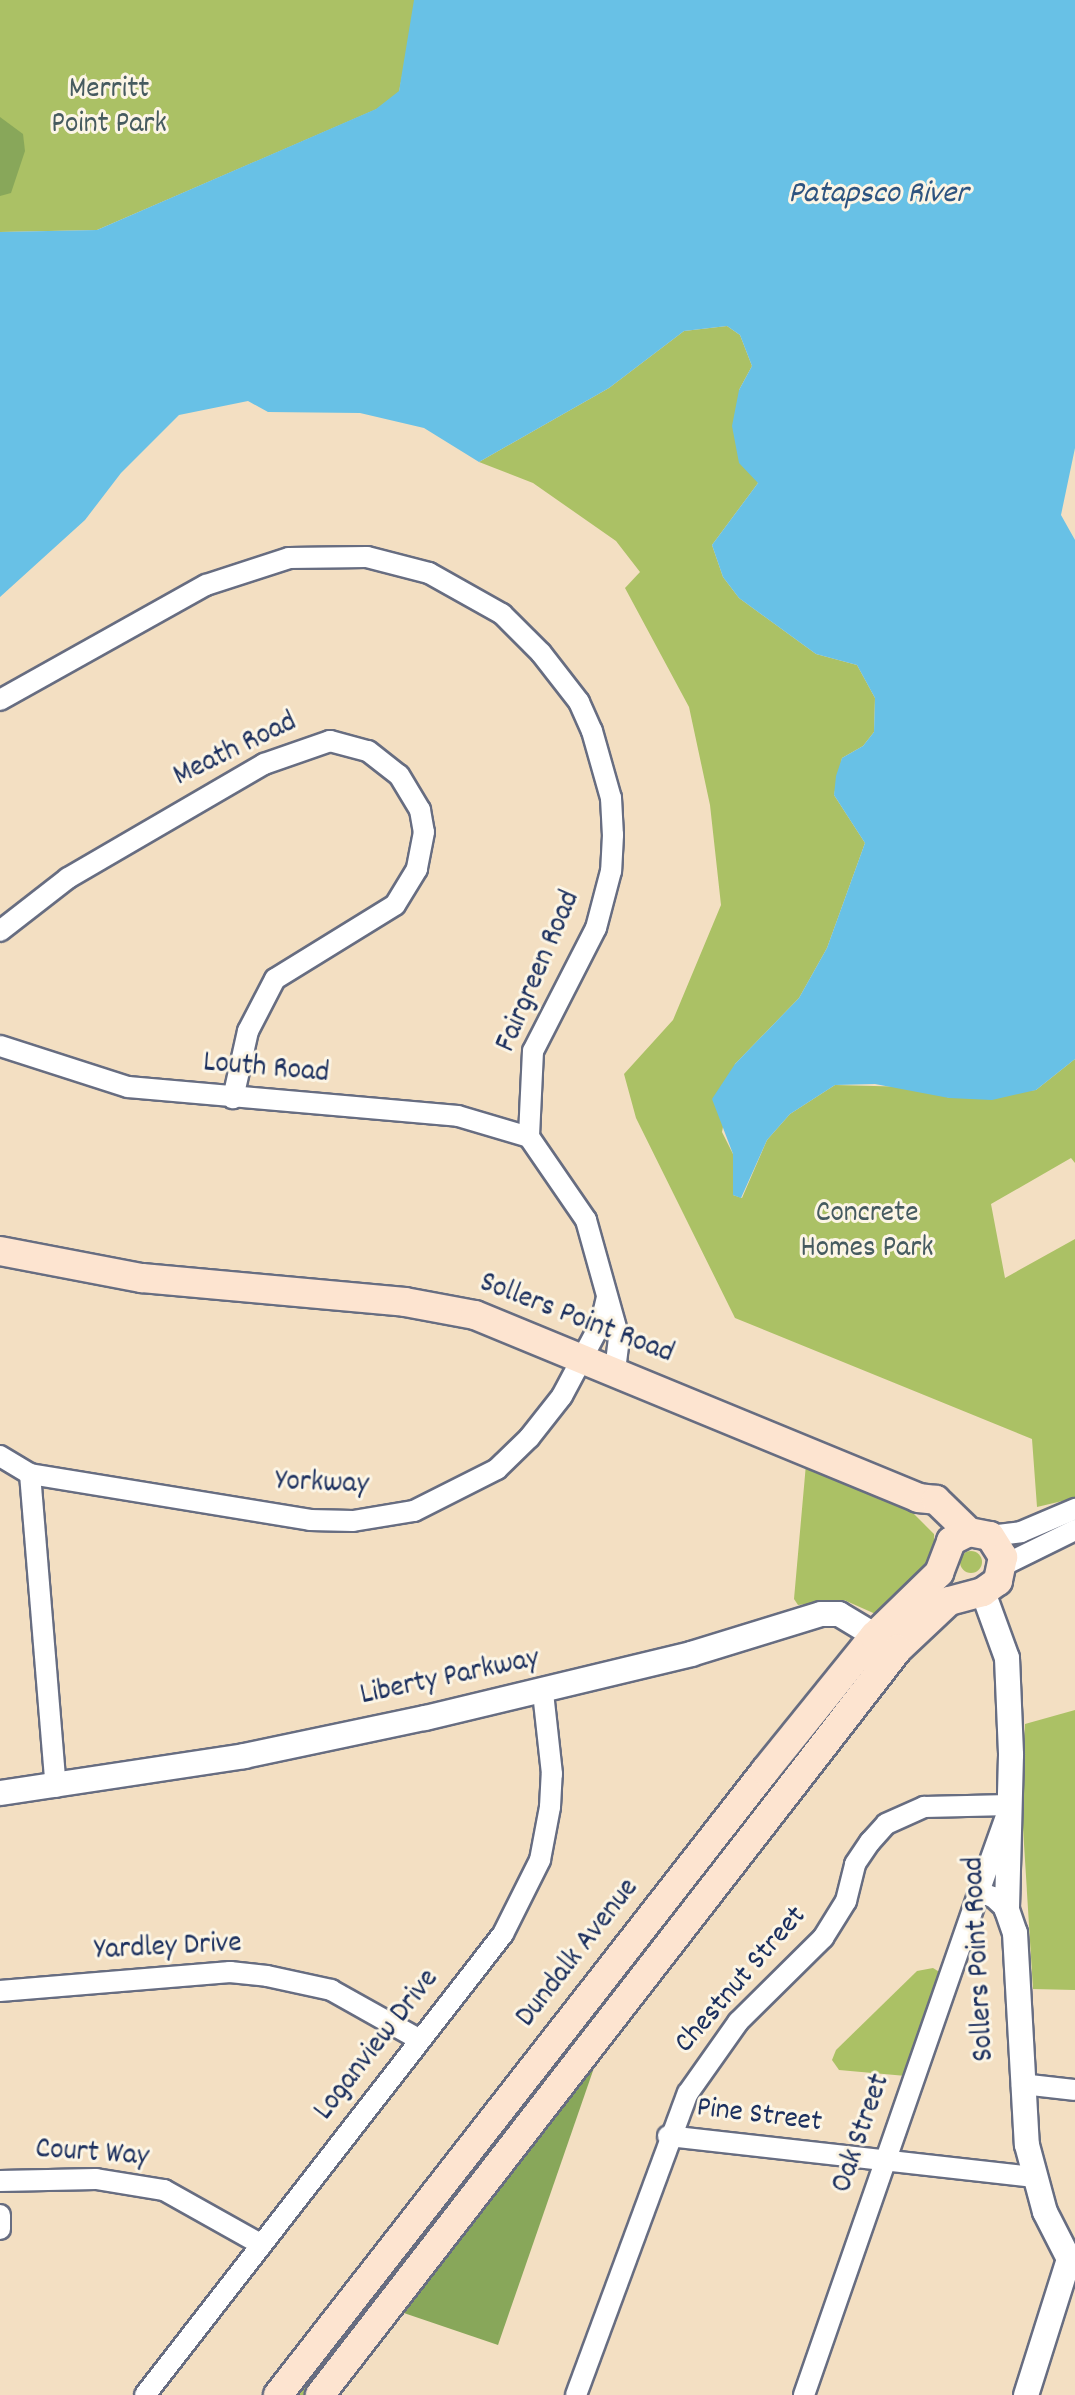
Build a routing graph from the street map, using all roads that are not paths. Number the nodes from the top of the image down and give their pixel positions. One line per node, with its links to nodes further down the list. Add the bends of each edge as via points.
1 (0, 700): 5 (street, Fairgreen Road, via 206,585 289,558 324,555 399,564 466,589 502,614 559,673 579,702 611,798 611,871 605,900 533,1051)
2 (0, 931): 4 (street, Meath Road, via 68,878 264,764 330,741 368,751 399,775 420,810 424,832 417,869 384,913 275,979 248,1031)
3 (0, 1046): 4 (street, Louth Road, via 77,1075 128,1087)
4 (233, 1098): 5 (street, Louth Road, via 458,1116)
5 (529, 1137): 7 (street, via 586,1220)
6 (0, 1251): 8 (main road, Sollers Point Road, via 142,1278 446,1308)
7 (608, 1294): 8 (street); 9 (street, via 619,1338)
8 (583, 1357): 9 (main road, Sollers Point Road); 11 (street, Yorkway, via 562,1396 497,1469 436,1502 384,1517 310,1520)
9 (615, 1370): 12 (main road, Sollers Point Road)
10 (0, 1456): 11 (street, Yorkway)
11 (30, 1474): 21 (street)
12 (918, 1498): 15 (main road, Sollers Point Road, via 936,1500); 16 (main road, via 942,1532)
13 (1075, 1509): 15 (street, Dundalk Avenue, via 1021,1532)
14 (1075, 1530): 17 (street, Dundalk Avenue)
15 (979, 1534): 16 (main road, Dundalk Avenue); 17 (main road, via 1001,1549)
16 (943, 1557): 18 (main road, via 954,1588); 19 (main road, Dundalk Avenue)
17 (1004, 1565): 18 (main road, Dundalk Avenue, via 998,1581)
18 (977, 1593): 19 (main road, Dundalk Avenue, via 949,1601); 23 (street, Sollers Point Road, via 1007,1658)
19 (886, 1642): 20 (street, Liberty Parkway, via 839,1614 821,1614); 39 (main road, Dundalk Avenue); 40 (main road, Dundalk Avenue)
20 (543, 1692): 21 (street, Liberty Parkway, via 244,1756); 27 (street, Loganview Drive, via 552,1774 540,1860 503,1934)
21 (56, 1787): 22 (street, Liberty Parkway)
22 (0, 1793)
23 (1010, 1805): 24 (street, Oak Street); 25 (street, Sollers Point Road); 30 (street, Chestnut Street, via 924,1807 886,1824 855,1864 834,1921 709,2058)
24 (979, 1892): 25 (street); 31 (street, Oak Street)
25 (1007, 1910): 28 (street, Sollers Point Road, via 1015,1933)
26 (0, 1991): 27 (street, Yardley Drive, via 230,1972 267,1976 331,1990)
27 (420, 2040): 36 (street, Loganview Drive)
28 (1022, 2084): 29 (street); 32 (street, Sollers Point Road)
29 (1075, 2090)
30 (668, 2136): 31 (street, Pine Street); 41 (street, Chestnut Street)
31 (884, 2164): 32 (street, Pine Street); 42 (street, Oak Street)
32 (1034, 2177): 37 (street, Sollers Point Road)
33 (0, 2181): 36 (street, Court Way, via 96,2179 164,2190)
34 (0, 2215): 35 (street)
35 (0, 2229)
36 (262, 2245): 38 (street, Loganview Drive)
37 (1073, 2262): 43 (street)
38 (145, 2395)
39 (278, 2395)
40 (320, 2395)
41 (576, 2395)
42 (804, 2395)
43 (1026, 2395)

